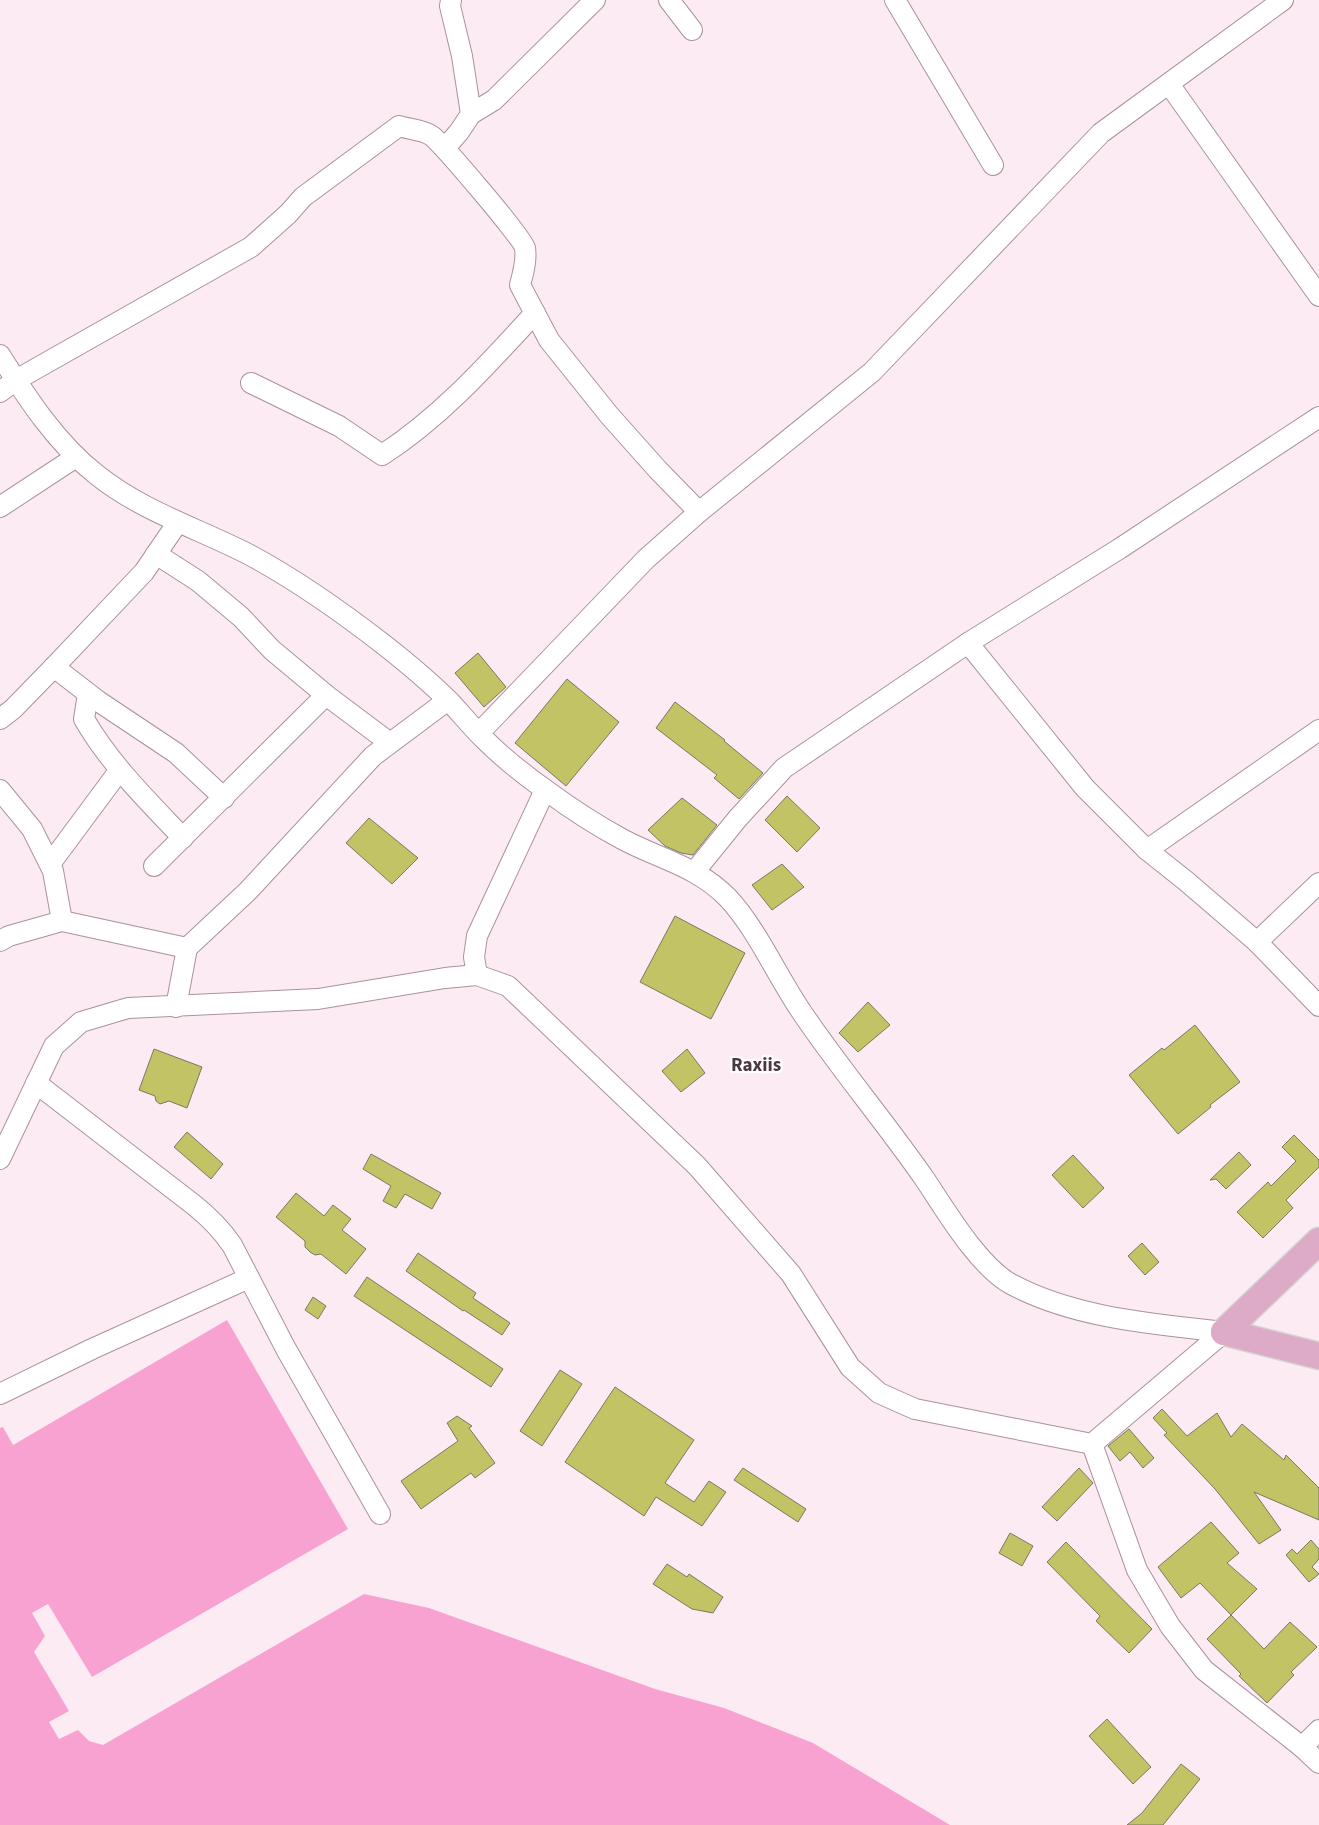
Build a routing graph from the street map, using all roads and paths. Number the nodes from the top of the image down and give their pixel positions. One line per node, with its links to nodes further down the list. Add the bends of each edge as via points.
1 (451, 0): 8 (street)
2 (594, 0): 8 (street, via 494,100)
3 (669, 0): 6 (street)
4 (895, 0): 10 (street)
5 (1283, 0): 7 (street)
6 (692, 30)
7 (1169, 84): 11 (street); 19 (street, via 1101,133 872,372)
8 (471, 114): 9 (street)
9 (445, 148): 12 (street, via 525,246 520,285); 15 (street, via 430,134 399,126 303,197 251,247)
10 (993, 165)
11 (1319, 296)
12 (535, 313): 14 (street, via 448,403 404,441 382,455 339,426); 19 (street, via 549,340 609,415)
13 (0, 355): 15 (street)
14 (251, 382)
15 (8, 386): 17 (street, via 49,425)
16 (1319, 417): 22 (street, via 1119,549)
17 (76, 457): 18 (street); 20 (street, via 123,494)
18 (0, 507)
19 (699, 512): 29 (street, via 646,559)
20 (178, 522): 21 (street); 26 (street, via 252,556 298,584 384,645)
21 (156, 554): 23 (street, via 144,572); 25 (street, via 198,581)
22 (968, 643): 36 (street, via 1085,788); 39 (street, via 784,768)
23 (54, 667): 24 (street); 27 (street)
24 (88, 694): 31 (street, via 84,719); 34 (street, via 176,753)
25 (326, 695): 30 (street); 34 (street)
26 (448, 700): 29 (street); 30 (street)
27 (0, 719)
28 (1319, 730): 36 (street)
29 (479, 733): 33 (street)
30 (390, 743): 44 (street, via 373,756 248,891)
31 (119, 771): 35 (street); 37 (street)
32 (0, 790): 37 (street, via 32,829)
33 (546, 790): 39 (street, via 623,840); 45 (street, via 477,936 474,957)
34 (224, 798): 35 (street)
35 (183, 838): 38 (street)
36 (1147, 850): 43 (street)
37 (50, 864): 41 (street)
38 (154, 866)
39 (695, 871): 52 (street, via 728,898 818,1035 985,1263 1007,1282 1046,1299 1108,1316)
40 (1319, 883): 43 (street)
41 (62, 921): 42 (street); 44 (street)
42 (3, 934)
43 (1257, 942): 46 (street)
44 (187, 948): 47 (street)
45 (477, 975): 47 (street, via 318,1000); 55 (street, via 508,986 696,1166 791,1274 850,1367 879,1393 915,1409)
46 (1319, 1006)
47 (176, 1007): 48 (street, via 128,1008 80,1022 54,1046)
48 (36, 1083): 49 (street); 51 (street, via 213,1220 232,1245)
49 (0, 1159)
50 (1319, 1241): 52 (main road)
51 (249, 1278): 54 (street, via 92,1348); 56 (street)
52 (1224, 1332): 53 (main road); 55 (street)
53 (1319, 1356)
54 (0, 1394)
55 (1092, 1444): 58 (street, via 1137,1570 1170,1626 1204,1670)
56 (380, 1514)
57 (1319, 1730): 58 (street)
58 (1302, 1747): 59 (street)
59 (1319, 1763)

